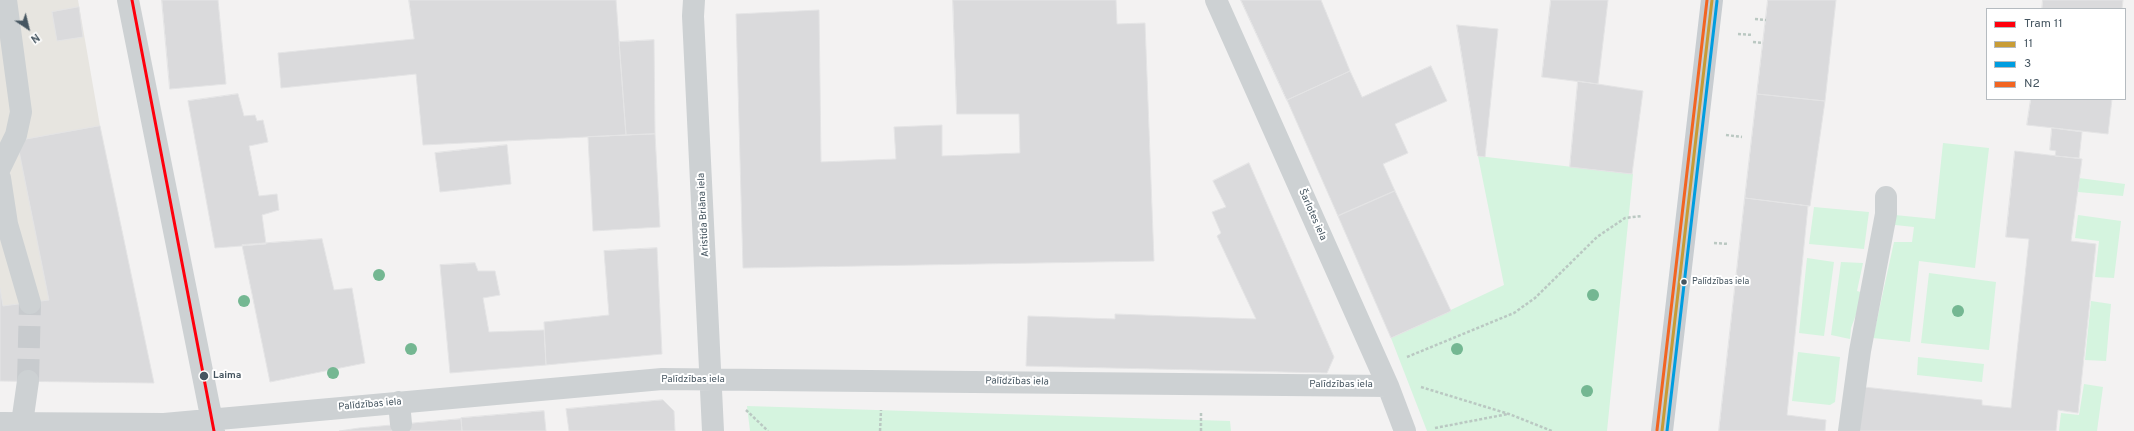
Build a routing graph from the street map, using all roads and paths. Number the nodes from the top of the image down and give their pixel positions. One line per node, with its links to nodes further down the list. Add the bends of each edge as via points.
1 (6, 0): 10 (street, via 21,112 16,135)
2 (128, 0): 24 (street)
3 (694, 0): 15 (street, Aristida Briāna iela)
4 (1216, 0): 17 (street, Šarlotes iela)
5 (1712, 0): 30 (main road)
6 (1755, 19): 7 (path)
7 (1766, 20)
8 (1753, 42): 9 (path)
9 (1763, 43)
10 (0, 168)
11 (0, 178): 14 (street, via 8,224)
12 (1886, 197): 31 (street, via 1886,214 1860,352)
13 (1642, 216): 17 (path, via 1625,218 1597,237 1535,298 1514,313 1395,362)
14 (30, 303)
15 (712, 380): 17 (street, Palīdzības iela); 18 (street, Palīdzības iela, via 662,379); 26 (street, Aristida Briāna iela)
16 (28, 381): 22 (street)
17 (1395, 384): 20 (path); 28 (street, Šarlotes iela)
18 (399, 402): 23 (street); 24 (street, Palīdzības iela)
19 (743, 407): 27 (path)
20 (1509, 414): 25 (path); 29 (path)
21 (0, 423): 22 (street, Palīdzības iela)
22 (22, 423): 24 (street, Palīdzības iela)
23 (401, 424)
24 (213, 425)
25 (1429, 429)
26 (713, 431)
27 (768, 431)
28 (1405, 431)
29 (1552, 431)
30 (1662, 431)
31 (1849, 431)

